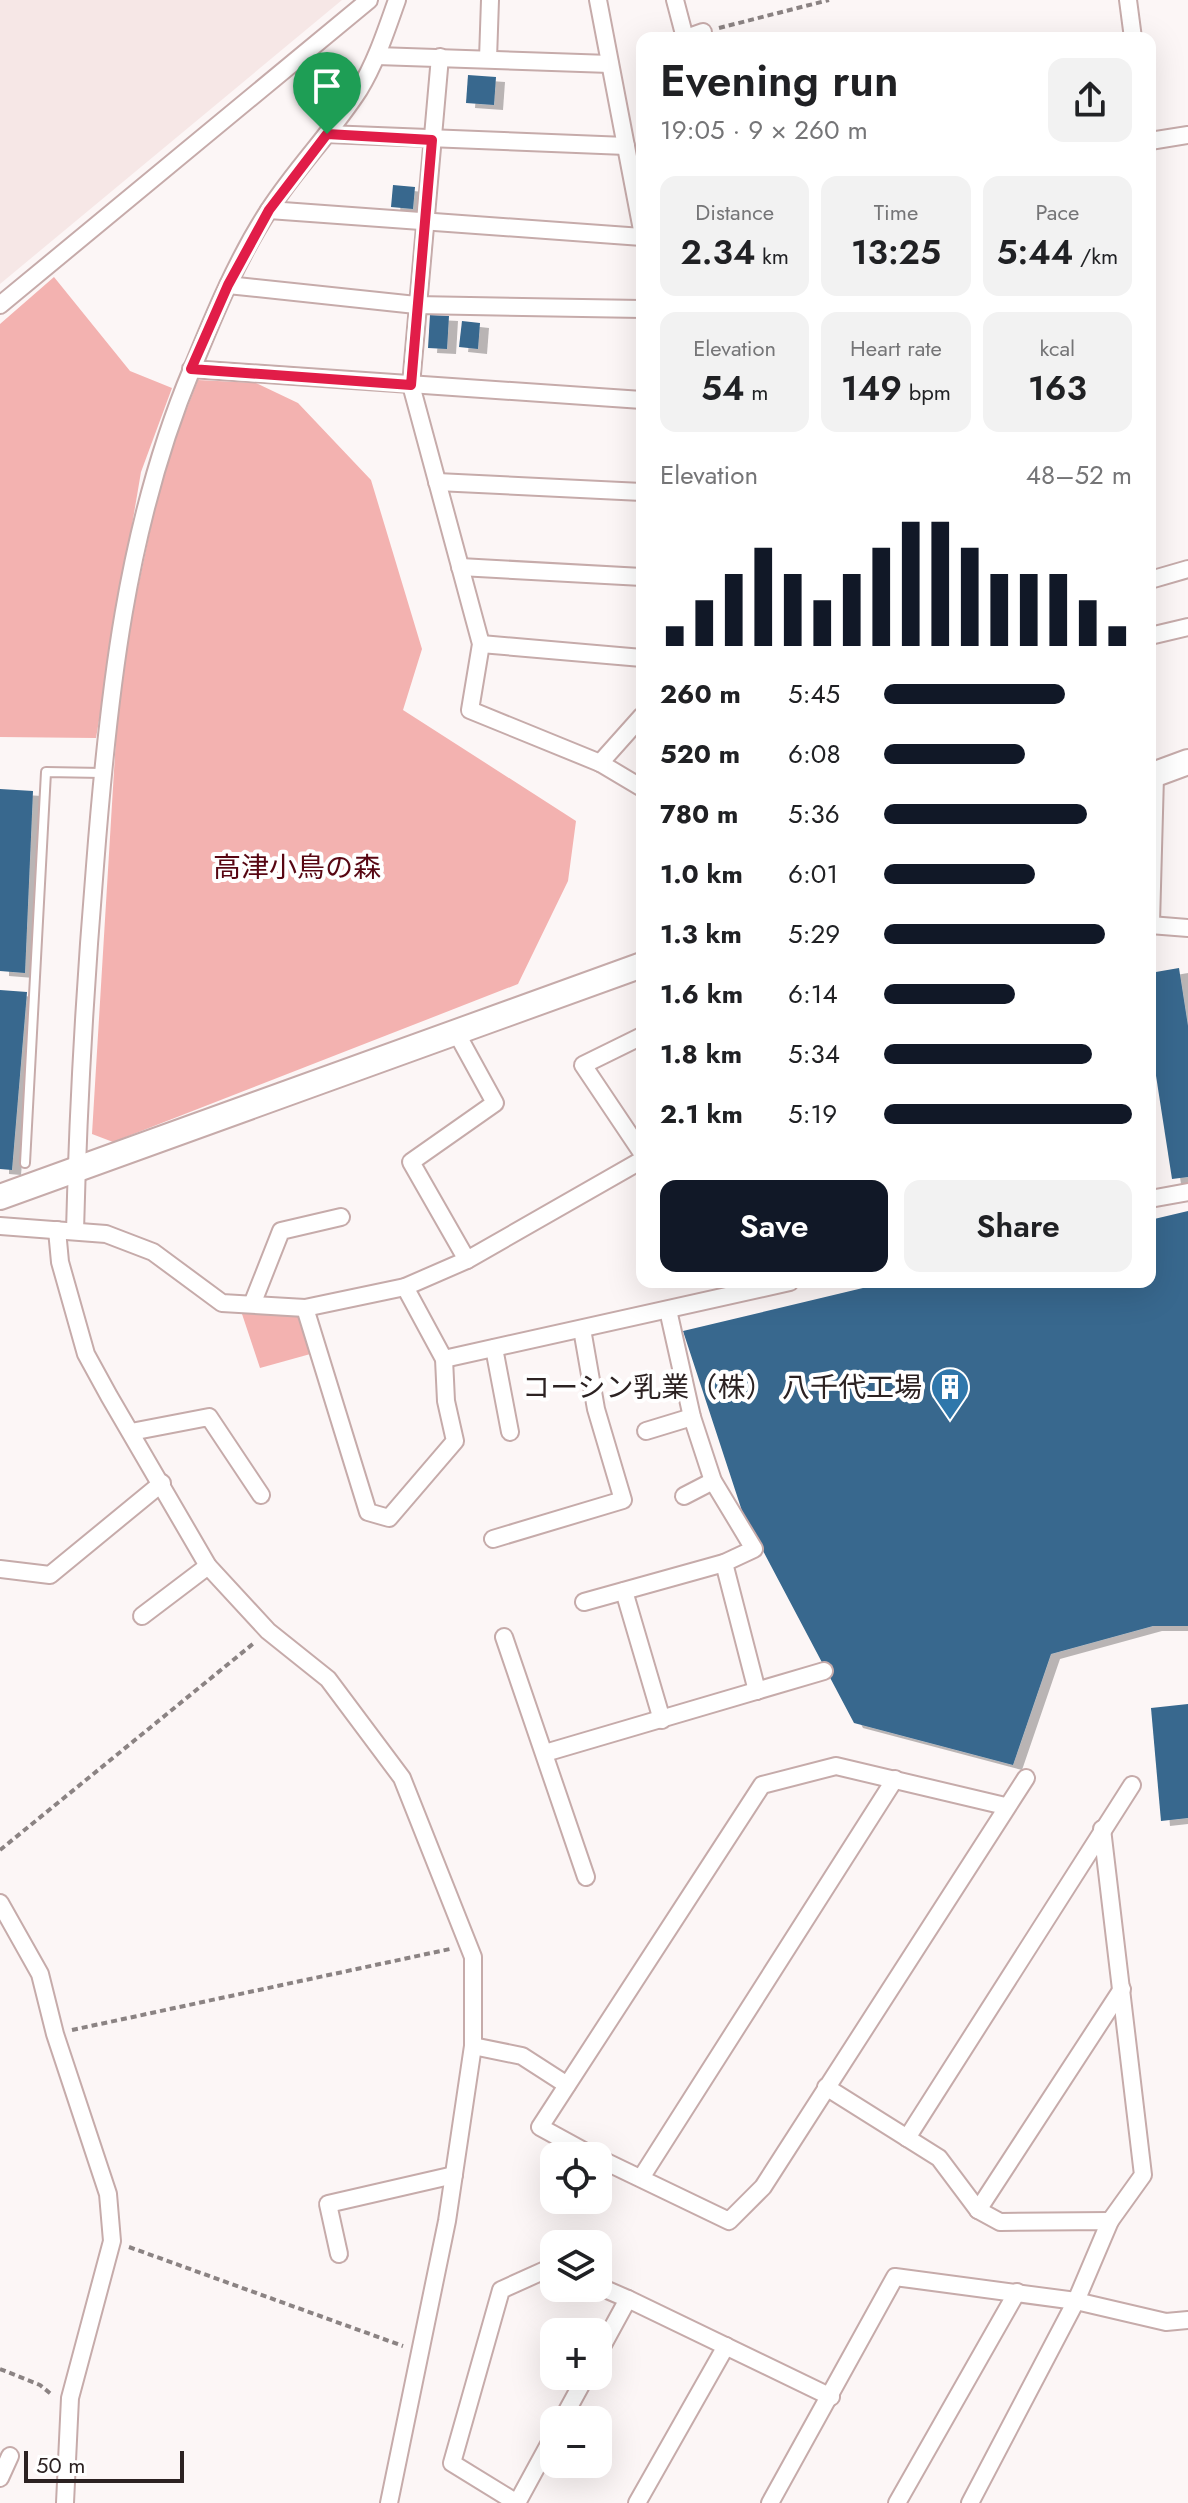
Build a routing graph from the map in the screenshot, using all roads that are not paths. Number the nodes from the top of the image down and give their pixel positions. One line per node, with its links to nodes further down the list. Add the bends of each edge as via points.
1 (369, 0): 23 (street)
2 (397, 0): 9 (street)
3 (490, 0): 11 (street)
4 (598, 0): 12 (street)
5 (675, 0): 7 (street)
6 (1128, 0): 8 (street)
7 (683, 32)
8 (1132, 32)
9 (377, 56): 10 (street); 13 (street)
10 (440, 57): 11 (street); 15 (street)
11 (488, 59): 12 (street)
12 (610, 64): 17 (street)
13 (327, 134): 15 (street); 19 (street)
14 (1188, 135): 16 (street)
15 (432, 140): 17 (street); 20 (street)
16 (1156, 140)
17 (626, 146): 18 (street)
18 (636, 198)
19 (269, 210): 20 (street); 22 (street)
20 (425, 221): 21 (street); 24 (street)
21 (636, 237)
22 (228, 285): 24 (street); 26 (street)
23 (0, 305)
24 (416, 305): 25 (street); 27 (street)
25 (636, 309)
26 (191, 369): 27 (street); 42 (street, via 152,476 122,621)
27 (411, 385): 28 (street); 29 (street)
28 (636, 400)
29 (437, 482): 30 (street); 31 (street)
30 (636, 492)
31 (460, 567): 33 (street); 37 (street)
32 (1188, 569): 34 (street)
33 (636, 577)
34 (1156, 578)
35 (1188, 627): 36 (street)
36 (1156, 635)
37 (481, 644): 38 (street); 41 (street, via 470,710)
38 (636, 657)
39 (636, 723): 41 (street)
40 (1188, 762): 43 (street)
41 (600, 763): 44 (street)
42 (102, 773): 51 (lane, via 46,772); 53 (street)
43 (1156, 774)
44 (636, 784)
45 (1156, 924): 46 (street)
46 (1188, 928)
47 (636, 967): 48 (street)
48 (456, 1032): 53 (street); 61 (street, via 495,1103 411,1162)
49 (636, 1039): 50 (street, via 583,1065)
50 (636, 1144)
51 (25, 1163)
52 (636, 1163): 61 (street)
53 (77, 1170): 55 (street); 60 (street)
54 (1188, 1192): 56 (street)
55 (0, 1197)
56 (1156, 1198)
57 (341, 1217): 64 (street, via 281,1231)
58 (0, 1226): 59 (street)
59 (57, 1230): 60 (street); 72 (street, via 60,1262 86,1354)
60 (75, 1231): 64 (street, via 106,1234 153,1252 222,1303)
61 (467, 1260): 62 (street)
62 (405, 1287): 65 (street); 69 (street)
63 (764, 1288): 66 (street)
64 (253, 1302): 65 (street)
65 (305, 1308): 69 (street, via 368,1512 389,1518 455,1441)
66 (668, 1310): 67 (street); 70 (street)
67 (582, 1329): 68 (street); 78 (street, via 596,1409 623,1500)
68 (494, 1348): 69 (street); 73 (street)
69 (444, 1359)
70 (692, 1417): 71 (street); 74 (street)
71 (646, 1431)
72 (131, 1432): 75 (street); 76 (street, via 209,1417)
73 (510, 1432)
74 (713, 1481): 77 (street); 79 (street, via 754,1549)
75 (162, 1483): 80 (street); 81 (street, via 50,1575)
76 (261, 1495)
77 (684, 1496)
78 (493, 1539)
79 (724, 1563): 82 (street); 87 (street)
80 (208, 1566): 84 (street); 98 (street, via 268,1631 328,1679 402,1778 473,1957)
81 (0, 1569)
82 (624, 1591): 83 (street); 88 (street)
83 (584, 1602)
84 (142, 1616)
85 (504, 1637): 89 (street)
86 (824, 1671): 87 (street)
87 (757, 1691): 88 (street)
88 (662, 1720): 89 (street)
89 (545, 1753): 95 (street)
90 (1026, 1778): 93 (street)
91 (895, 1779): 93 (street); 99 (street, via 836,1766 762,1785); 105 (street)
92 (1132, 1785): 94 (street)
93 (1005, 1806): 100 (street)
94 (1102, 1829): 97 (street); 101 (street)
95 (586, 1877)
96 (0, 1903): 121 (street, via 40,1974 108,2194 112,2241 70,2409)
97 (1122, 1989): 106 (street); 107 (street, via 1143,2175)
98 (473, 2046): 99 (street, via 522,2056); 104 (street)
99 (567, 2085): 102 (street, via 540,2127)
100 (826, 2087): 101 (street); 105 (street, via 763,2187 729,2221)
101 (907, 2138): 106 (street, via 939,2158)
102 (568, 2142)
103 (612, 2165): 105 (street)
104 (454, 2175): 108 (street, via 328,2204); 122 (street)
105 (641, 2178)
106 (978, 2210): 107 (street, via 1000,2222)
107 (1110, 2221): 113 (street)
108 (339, 2254)
109 (540, 2272): 123 (street, via 501,2290 452,2463)
110 (612, 2292): 112 (street)
111 (1017, 2292): 113 (street); 117 (street, via 895,2277); 126 (street)
112 (628, 2299): 115 (street); 116 (street)
113 (1076, 2301): 114 (street, via 1166,2322); 127 (street)
114 (1188, 2320)
115 (612, 2328)
116 (726, 2346): 117 (street); 124 (street)
117 (831, 2397): 125 (street)
118 (10, 2456): 120 (street)
119 (540, 2461): 123 (street)
120 (0, 2478)
121 (65, 2503)
122 (389, 2503)
123 (517, 2503)
124 (637, 2503)
125 (770, 2503)
126 (897, 2503)
127 (970, 2503)

